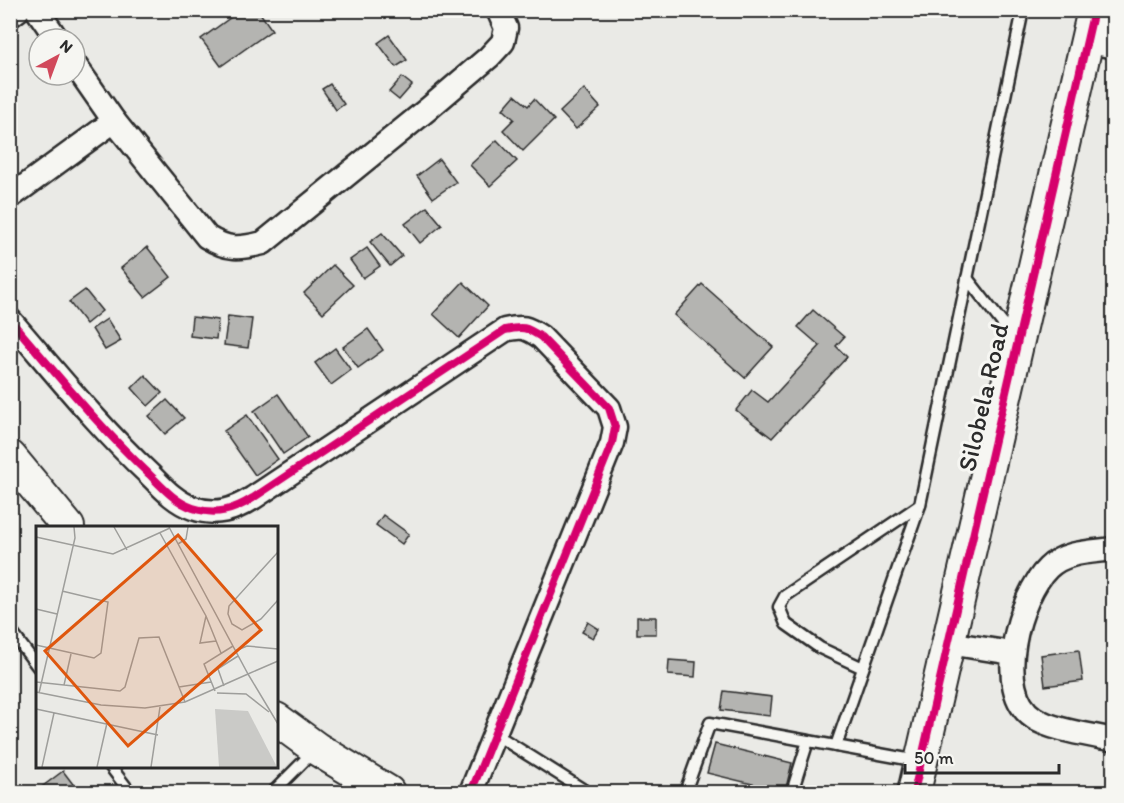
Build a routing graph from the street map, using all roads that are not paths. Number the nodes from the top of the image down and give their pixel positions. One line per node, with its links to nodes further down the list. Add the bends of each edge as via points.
1 (18, 10): 6 (street)
2 (37, 10): 7 (street)
3 (498, 10): 10 (street, via 506,28 502,42 489,57 262,243 243,248 222,246 207,237)
4 (1023, 10): 12 (lane)
5 (1094, 10): 8 (street, Silobela Road)
6 (10, 16)
7 (49, 27)
8 (1100, 44): 14 (street, Silobela Road)
9 (87, 82): 10 (street)
10 (114, 121): 11 (street)
11 (10, 197)
12 (967, 278): 14 (lane); 16 (lane)
13 (10, 320): 25 (street, via 93,417 165,490 192,508 213,513 235,509 254,498 505,330 527,328 541,337 609,408 615,427 612,443)
14 (1017, 342): 20 (street, Silobela Road)
15 (10, 457): 17 (street)
16 (920, 505): 23 (lane); 23 (lane, via 785,596 779,607 786,624 820,648)
17 (67, 526)
18 (1113, 549): 21 (street, via 1072,554 1049,566 1033,588)
19 (10, 630): 22 (lane)
20 (948, 643): 21 (street); 30 (street, Silobela Road)
21 (1012, 653): 26 (street, via 1020,703 1033,718)
22 (36, 664)
23 (863, 668): 28 (lane)
24 (278, 720): 29 (street)
25 (495, 734): 35 (street); 36 (lane)
26 (1113, 740)
27 (808, 741): 28 (lane); 37 (lane, via 710,723); 38 (lane)
28 (836, 746): 30 (lane)
29 (317, 748): 33 (lane); 34 (street)
30 (921, 761): 39 (street, Silobela Road)
31 (111, 767): 32 (lane)
32 (130, 792)
33 (273, 792)
34 (388, 792)
35 (471, 792)
36 (586, 792)
37 (685, 792)
38 (792, 792)
39 (914, 792)

